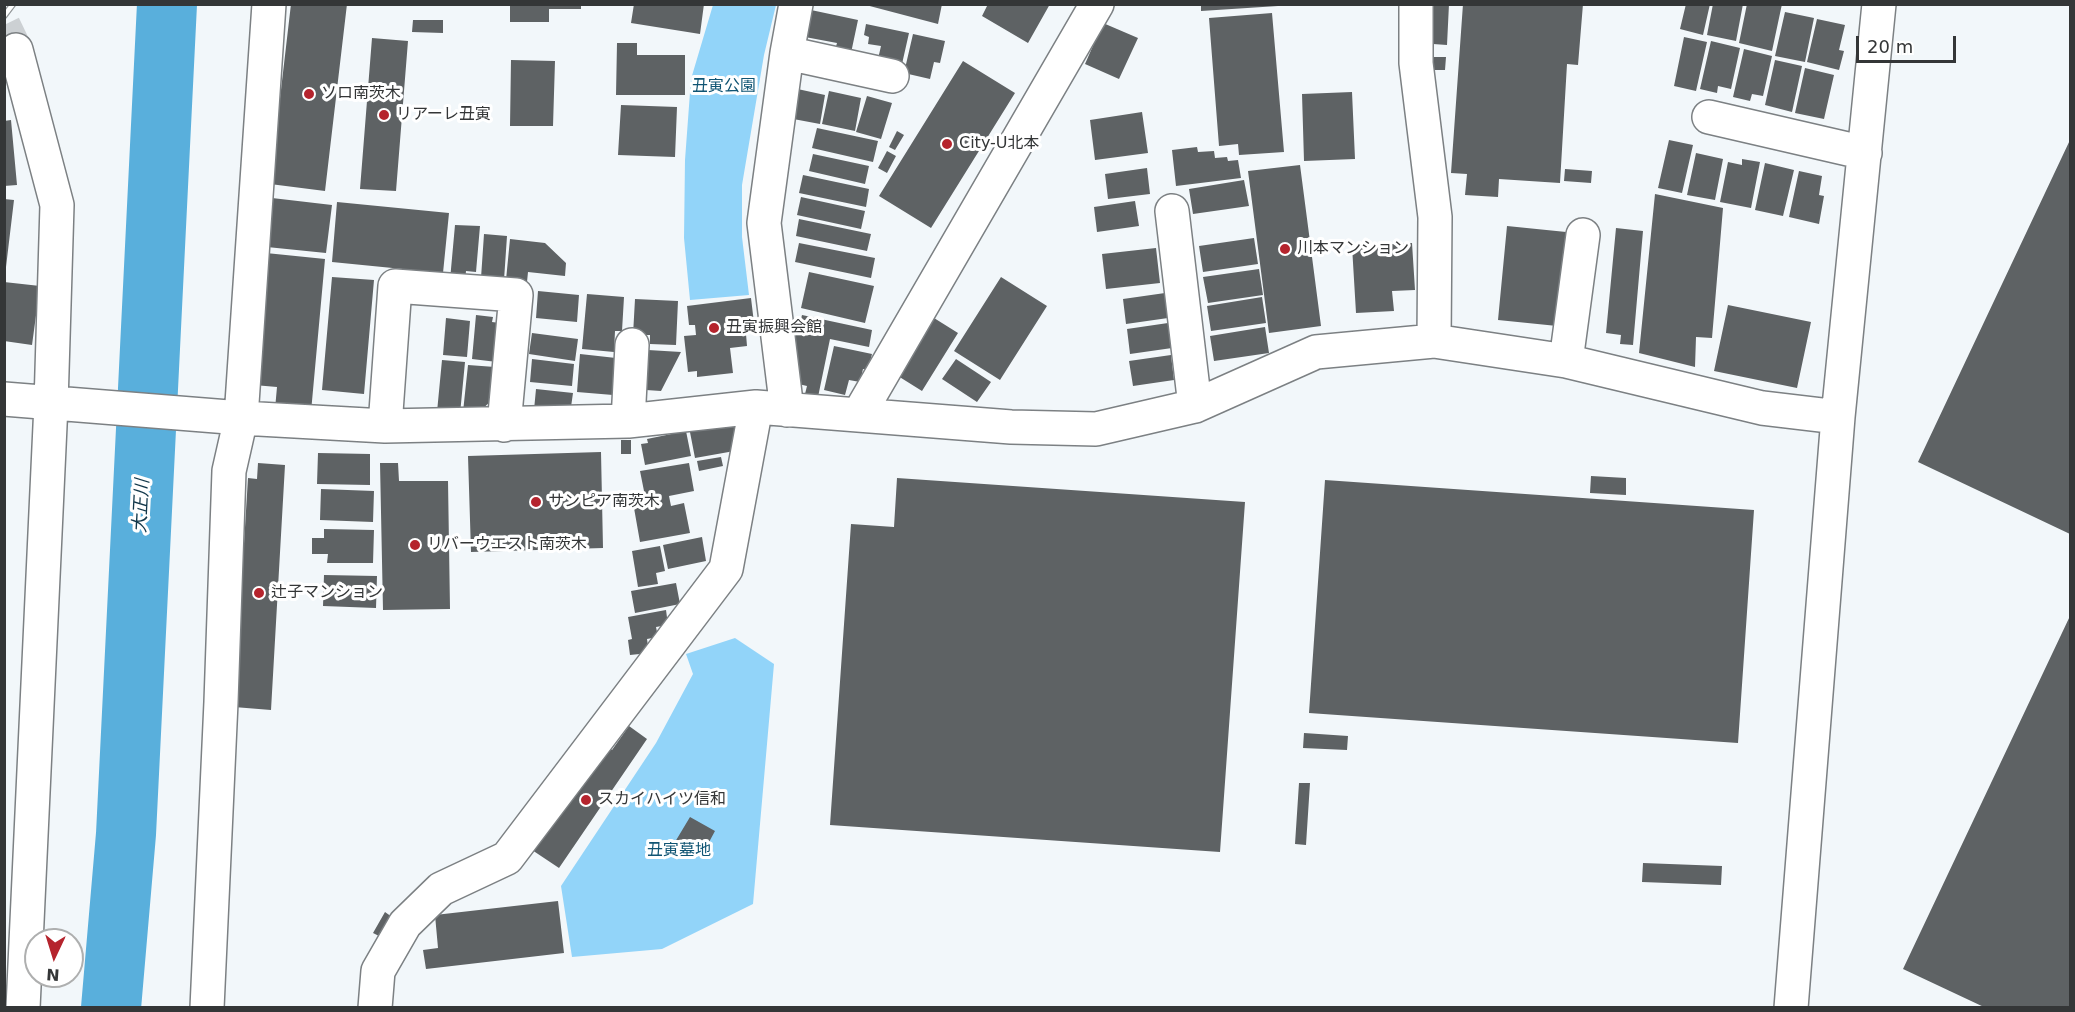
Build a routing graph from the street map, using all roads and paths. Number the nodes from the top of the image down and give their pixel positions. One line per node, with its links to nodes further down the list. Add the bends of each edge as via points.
1 (269, 4): 22 (street)
2 (796, 4): 7 (street)
3 (1097, 4): 20 (street)
4 (1416, 4): 13 (street, via 1416,63 1436,217)
5 (1879, 4): 10 (street)
6 (16, 50): 17 (street, via 57,205)
7 (787, 53): 8 (street); 19 (street, via 764,223)
8 (892, 76)
9 (1709, 117): 10 (street)
10 (1864, 153): 21 (street)
11 (1172, 211): 18 (street)
12 (1583, 235): 15 (street)
13 (1434, 340): 15 (street); 18 (street, via 1316,352)
14 (632, 345): 23 (street)
15 (1566, 361): 21 (street, via 1762,408)
16 (4, 399): 17 (street)
17 (51, 404): 22 (street); 26 (street)
18 (1195, 406): 20 (street, via 1096,429 1011,427)
19 (771, 408): 20 (street); 23 (street); 28 (street, via 726,569 507,858 441,889 405,924 378,971)
20 (859, 414)
21 (1838, 417): 29 (street)
22 (241, 418): 25 (street); 27 (street, via 229,471)
23 (628, 421): 24 (street)
24 (504, 425): 25 (street); 25 (street, via 516,295 395,286)
25 (385, 426)
26 (23, 1008)
27 (207, 1008)
28 (375, 1008)
29 (1791, 1008)

